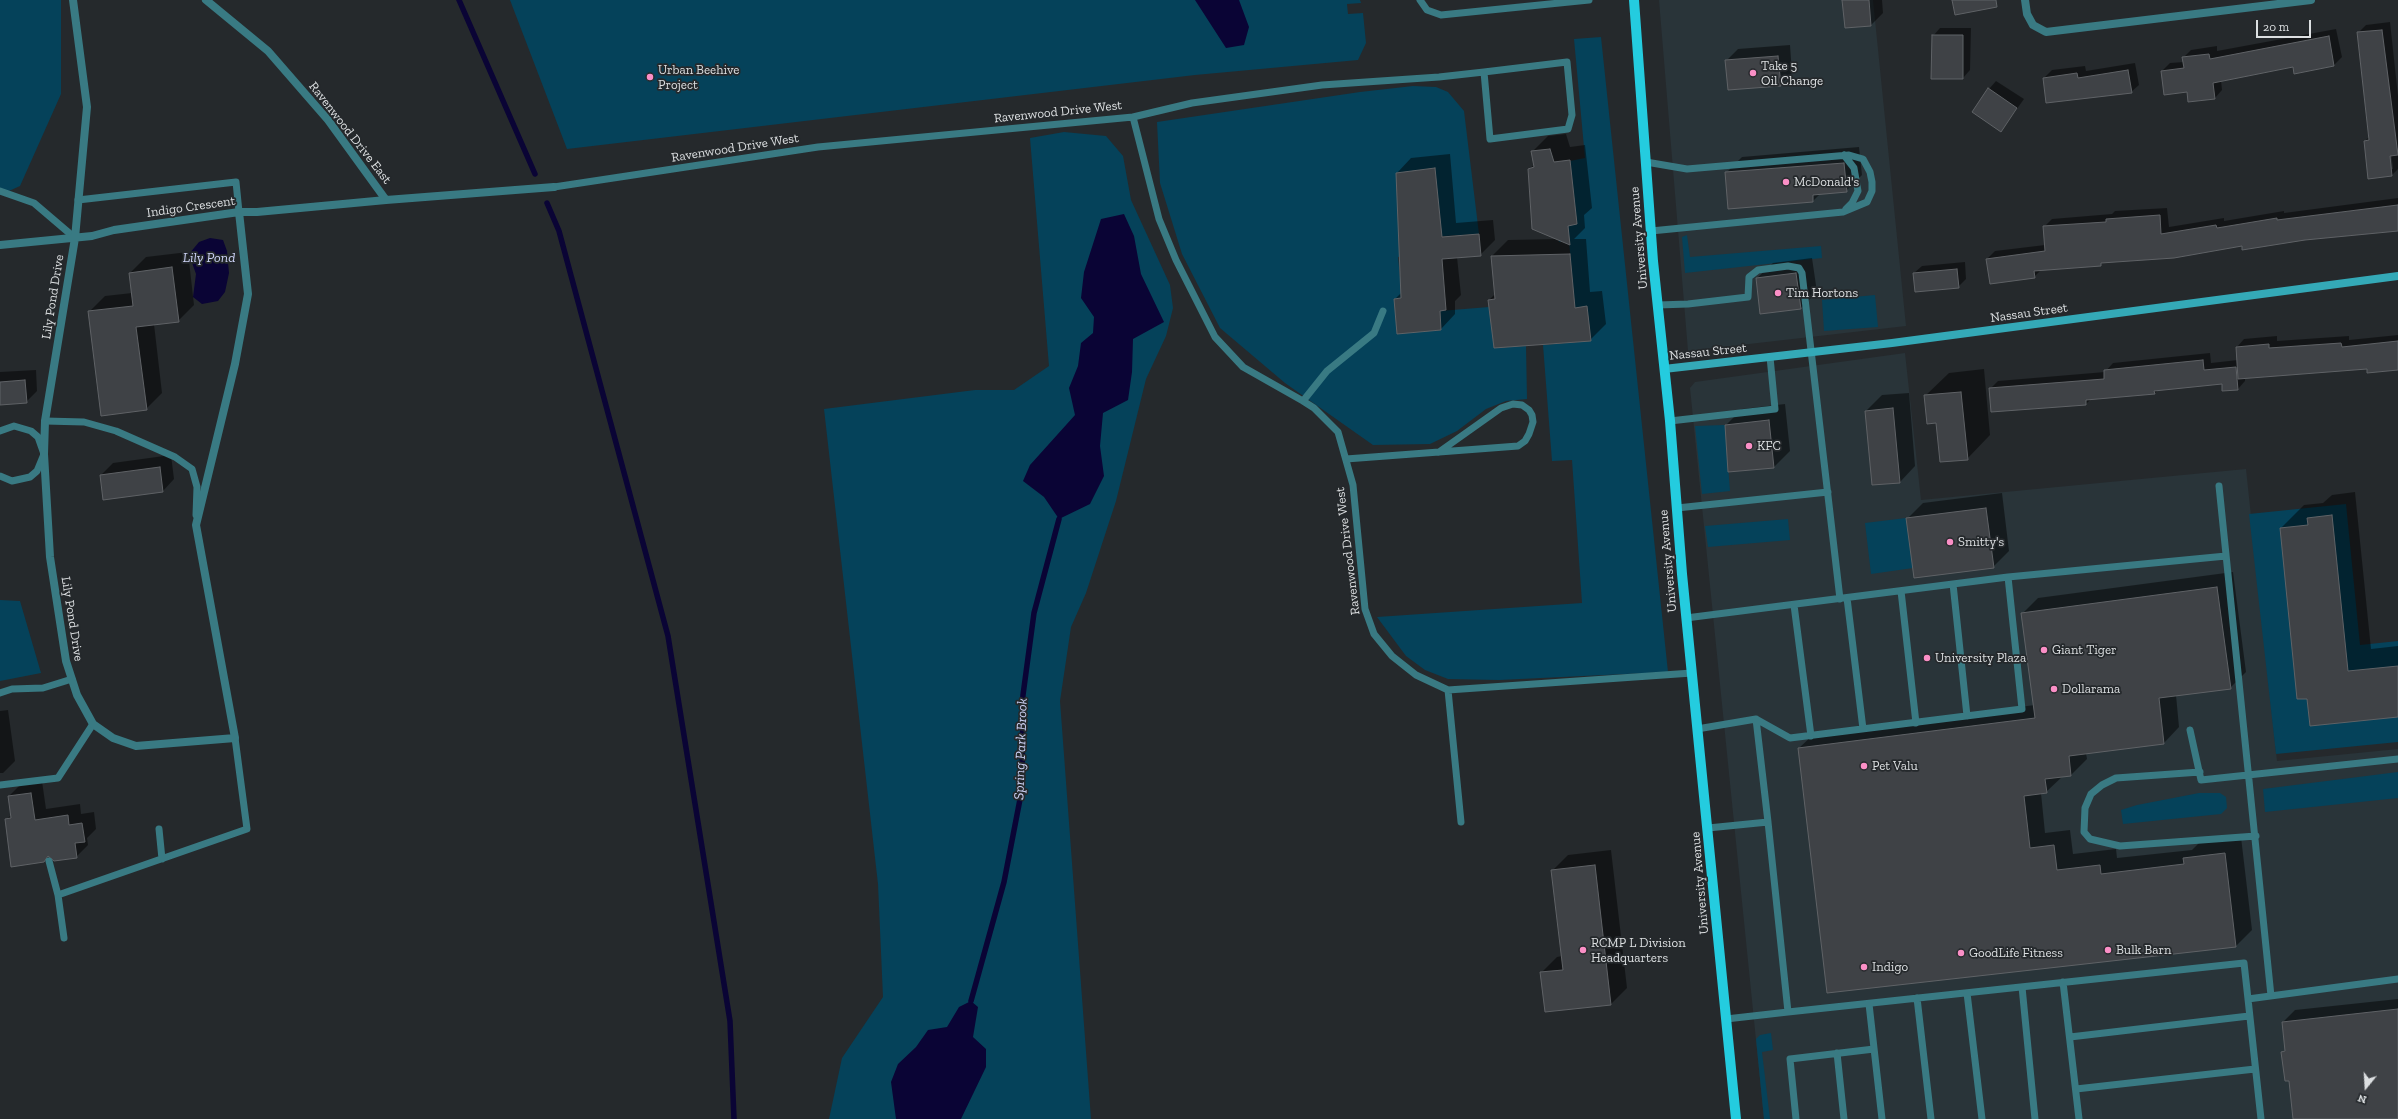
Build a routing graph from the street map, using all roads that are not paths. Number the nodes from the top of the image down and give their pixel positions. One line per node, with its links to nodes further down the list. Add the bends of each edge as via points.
1 (73, 0): 15 (street, Lily Pond Drive, via 87,107)
2 (206, 0): 16 (street, Ravenwood Drive East, via 268,51 328,120)
3 (1420, 0): 8 (lane, via 1427,10 1441,15)
4 (1589, 0): 8 (lane)
5 (1634, 0): 12 (main road, University Avenue)
6 (2025, 0): 7 (street, via 2032,25 2046,32)
7 (2311, 0)
8 (1563, 1)
9 (1484, 72): 9 (lane, via 1490,139 1568,129 1572,115 1567,62); 10 (lane, via 1322,85 1192,103)
10 (1133, 117): 13 (lane, Ravenwood Drive West, via 818,147); 28 (lane, Ravenwood Drive West, via 1159,219 1176,260 1215,337 1243,367)
11 (1844, 155): 12 (lane, via 1687,169); 18 (lane, via 1854,168 1858,191 1852,203); 18 (lane, via 1863,159 1870,172 1872,191 1867,202)
12 (1646, 162): 19 (main road, University Avenue)
13 (554, 187): 16 (street, Ravenwood Drive East)
14 (0, 191): 20 (lane, via 34,203)
15 (78, 200): 17 (lane, via 236,182); 20 (street, Lily Pond Drive)
16 (386, 200): 17 (street, Indigo Crescent)
17 (239, 212): 20 (street, Indigo Crescent); 39 (street, via 248,294 235,364)
18 (1843, 212): 19 (lane)
19 (1651, 231): 23 (main road, University Avenue)
20 (75, 238): 21 (street, Indigo Crescent); 29 (street, Lily Pond Drive)
21 (0, 245)
22 (2398, 276): 25 (street, Nassau Street)
23 (1658, 304): 25 (lane, via 1688,304 1748,297 1749,276 1758,270 1788,266 1799,268 1805,284); 27 (main road, University Avenue)
24 (1383, 311): 28 (lane, via 1374,333 1328,371)
25 (1813, 352): 26 (street, Nassau Street); 37 (lane)
26 (1770, 357): 27 (street, Nassau Street); 30 (lane, via 1775,409)
27 (1664, 369): 30 (main road, University Avenue)
28 (1303, 400): 34 (lane, Ravenwood Drive West, via 1338,432)
29 (45, 421): 33 (street, Lily Pond Drive); 39 (lane, via 84,422 116,431 176,457 192,469 197,487)
30 (1670, 421): 38 (main road, University Avenue)
31 (0, 431): 33 (lane, via 14,426 31,431 38,437)
32 (1438, 452): 32 (lane, via 1518,446 1525,442 1529,434 1533,422 1532,415 1522,405 1513,404 1501,408); 34 (lane)
33 (44, 454): 35 (lane, via 37,471 30,477 12,481); 48 (street, Lily Pond Drive, via 50,557 66,662)
34 (1346, 459): 49 (lane, Ravenwood Drive West, via 1353,484 1365,609 1374,634 1404,666 1416,675)
35 (0, 476)
36 (2219, 486): 40 (lane)
37 (1828, 492): 38 (lane); 44 (lane)
38 (1677, 508): 46 (main road, University Avenue)
39 (196, 525): 59 (street)
40 (2226, 556): 41 (lane); 62 (lane)
41 (2008, 578): 42 (lane); 51 (lane, via 2022,709)
42 (1953, 584): 43 (lane); 51 (lane)
43 (1901, 591): 44 (lane); 53 (lane)
44 (1844, 598): 45 (lane); 56 (lane)
45 (1794, 605): 46 (lane); 58 (lane)
46 (1686, 618): 47 (main road, University Avenue)
47 (1692, 673): 49 (lane, Ravenwood Drive West); 55 (main road, University Avenue)
48 (72, 679): 50 (lane, via 43,688 12,689); 54 (street, Lily Pond Drive, via 77,695)
49 (1448, 690): 64 (lane)
50 (0, 693)
51 (1967, 716): 53 (lane)
52 (1756, 719): 55 (lane); 58 (lane, via 1790,738); 65 (lane)
53 (1916, 722): 56 (lane)
54 (93, 724): 59 (street, Lily Pond Drive, via 113,738 136,746); 63 (lane, via 58,778)
55 (1697, 729): 66 (main road, University Avenue)
56 (1863, 729): 58 (lane)
57 (2190, 730): 61 (lane)
58 (1811, 736)
59 (235, 738): 69 (lane, via 247,829)
60 (2398, 760): 62 (lane)
61 (2200, 772): 62 (lane, via 2200,780); 68 (lane, via 2116,778 2102,785 2091,794 2084,808 2084,832 2090,839 2120,846)
62 (2250, 775): 68 (lane)
63 (0, 785)
64 (1461, 822)
65 (1768, 822): 66 (lane); 81 (lane)
66 (1708, 828): 83 (main road, University Avenue)
67 (159, 829): 69 (lane)
68 (2256, 836): 77 (lane)
69 (162, 859): 71 (lane)
70 (49, 861): 71 (lane)
71 (58, 895): 72 (lane)
72 (64, 938)
73 (2398, 979): 77 (lane)
74 (2063, 982): 75 (lane); 79 (lane, via 2244,962); 84 (lane)
75 (2022, 987): 76 (lane); 95 (lane)
76 (1967, 993): 78 (lane); 94 (lane)
77 (2271, 996): 79 (lane)
78 (1918, 998): 80 (lane); 93 (lane)
79 (2248, 998): 82 (lane)
80 (1869, 1004): 81 (lane); 85 (lane)
81 (1788, 1012): 83 (lane)
82 (2250, 1016): 84 (lane); 87 (lane)
83 (1726, 1019): 89 (main road, University Avenue)
84 (2070, 1037): 88 (lane)
85 (1874, 1049): 86 (lane); 92 (lane)
86 (1837, 1053): 90 (lane, via 1790,1059); 91 (lane)
87 (2256, 1069): 88 (lane); 97 (lane)
88 (2076, 1089): 96 (lane)
89 (1736, 1119)
90 (1796, 1119)
91 (1844, 1119)
92 (1882, 1119)
93 (1931, 1119)
94 (1982, 1119)
95 (2035, 1119)
96 (2079, 1119)
97 (2261, 1119)

